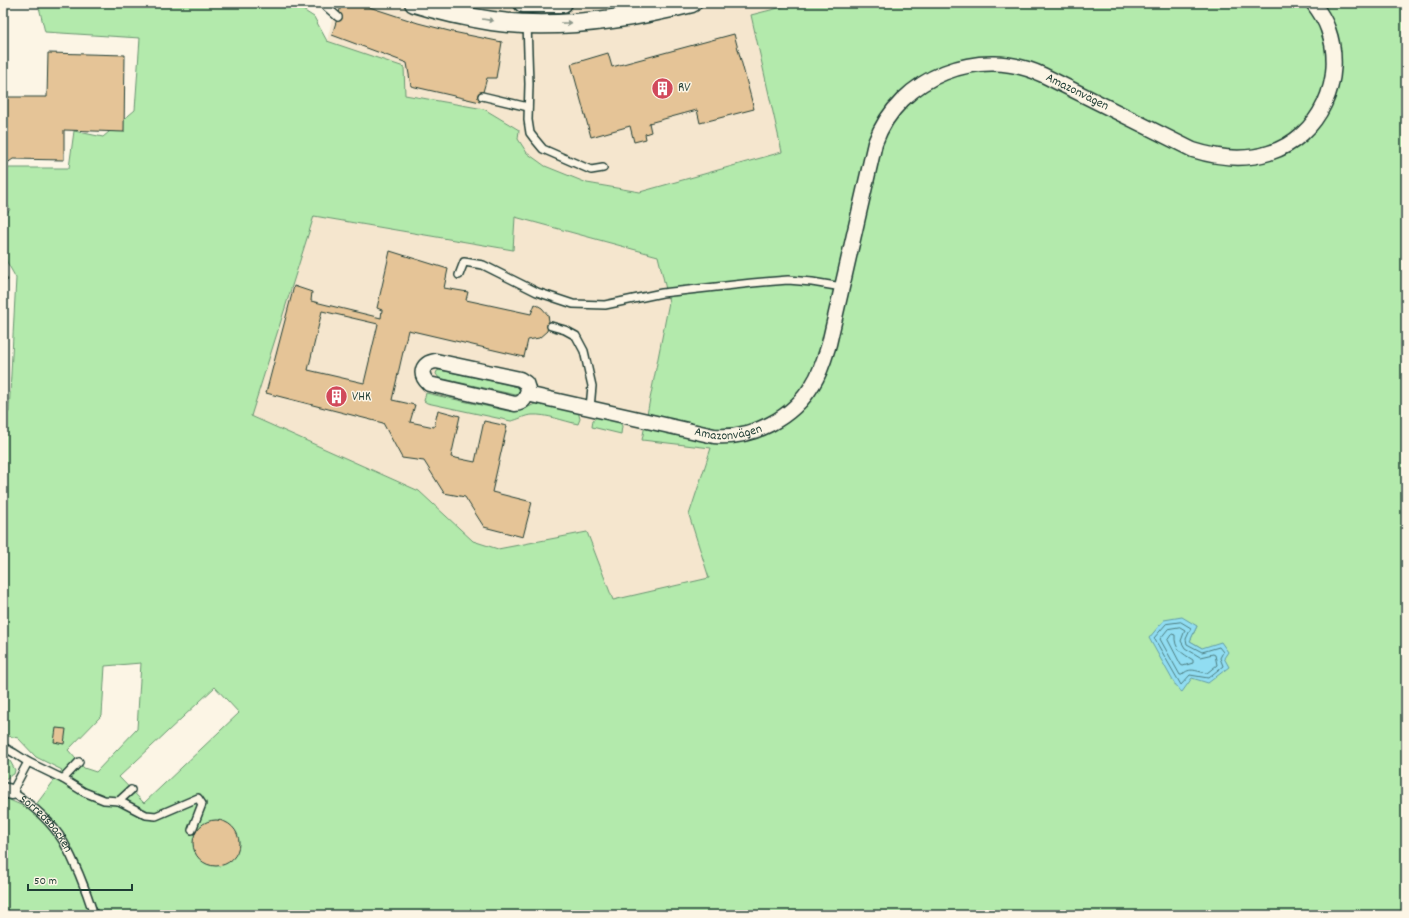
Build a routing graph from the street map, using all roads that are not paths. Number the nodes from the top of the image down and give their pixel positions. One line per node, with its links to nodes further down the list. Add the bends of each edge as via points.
1 (322, 3): 8 (lane)
2 (414, 3): 9 (street, one-way to 9, via 486,20)
3 (523, 3): 4 (street)
4 (529, 3): 5 (street); 9 (street)
5 (563, 3)
6 (692, 3): 9 (street, one-way to 6, via 575,23 632,16)
7 (1313, 3): 14 (street, Amazonvägen, via 1326,23 1333,47 1333,79 1328,96 1317,118 1300,136 1279,149 1255,156 1217,157 1194,150 1020,66 970,64 926,81 901,101 877,138)
8 (338, 17)
9 (527, 23): 11 (lane)
10 (482, 96): 11 (lane)
11 (528, 106): 12 (lane, via 530,132 543,149 591,170)
12 (603, 168)
13 (459, 275): 14 (lane, via 464,262 483,265 538,292 573,304 605,305 662,293 788,280)
14 (842, 287): 17 (street, Amazonvägen, via 829,344 814,383 796,407 763,428 735,436 714,436)
15 (551, 326): 17 (lane, via 576,336 584,351 592,386)
16 (527, 394): 16 (street, via 526,383 520,379 436,361 425,365 422,375 429,384 515,404 525,400); 17 (street, Amazonvägen)
17 (590, 408)
18 (3, 748): 19 (lane)
19 (28, 762): 21 (lane); 23 (lane)
20 (79, 762): 21 (lane)
21 (63, 779): 24 (lane, via 104,800)
22 (131, 790): 24 (lane)
23 (8, 791): 26 (lane, Sörredsbacken, via 36,808 53,826 63,841)
24 (119, 801): 25 (lane, via 146,815 156,816 198,798 202,804)
25 (192, 830)
26 (94, 915)

